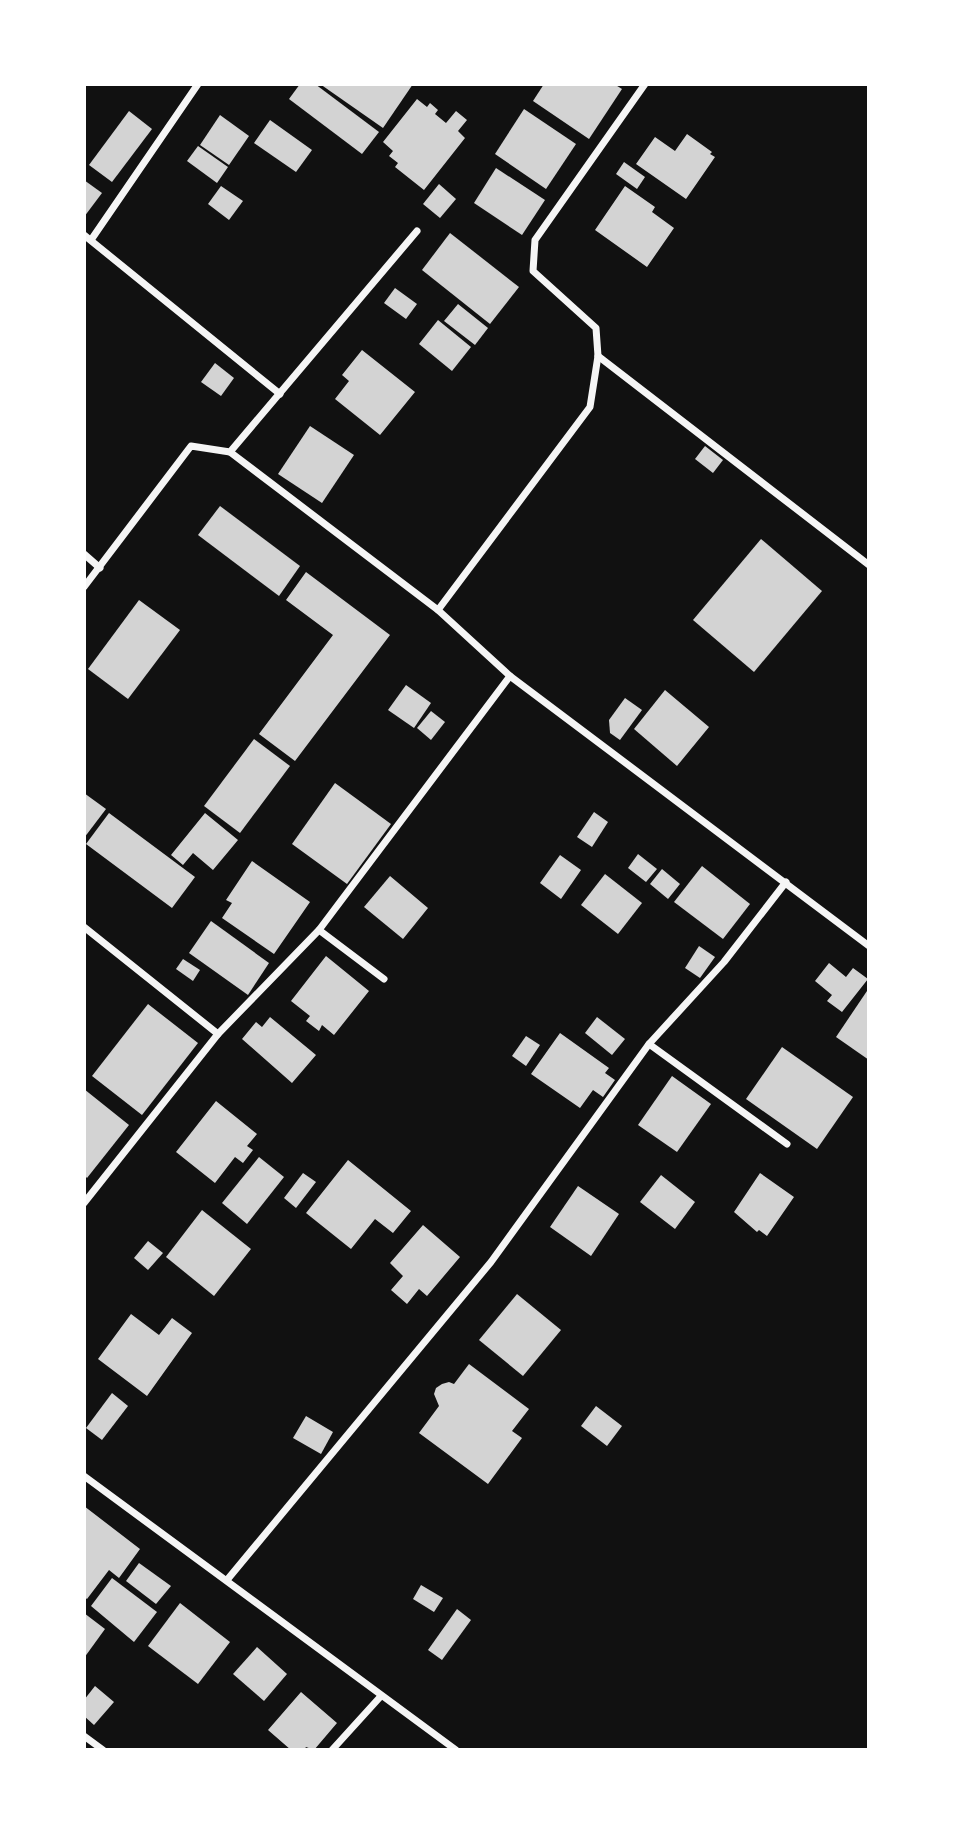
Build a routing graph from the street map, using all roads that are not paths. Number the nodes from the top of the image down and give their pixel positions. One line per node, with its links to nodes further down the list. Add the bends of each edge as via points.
1 (198, 84): 5 (street)
2 (645, 84): 6 (street, via 535,240 533,271 596,327)
3 (417, 231): 7 (street)
4 (84, 235): 5 (street)
5 (91, 240): 7 (street)
6 (598, 356): 10 (street); 13 (street, via 590,407)
7 (280, 394): 8 (street)
8 (230, 452): 11 (street, via 191,446); 13 (street)
9 (84, 554): 11 (street)
10 (869, 565)
11 (100, 568): 12 (street)
12 (84, 587)
13 (438, 610): 14 (street)
14 (510, 676): 15 (street); 17 (street)
15 (786, 882): 18 (street); 21 (street, via 723,962)
16 (84, 927): 20 (street)
17 (319, 930): 19 (street); 20 (street)
18 (869, 946)
19 (384, 979)
20 (218, 1034): 23 (street)
21 (649, 1044): 22 (street); 25 (street, via 491,1262)
22 (788, 1144)
23 (84, 1203)
24 (84, 1476): 25 (street)
25 (227, 1580): 26 (street)
26 (381, 1696): 29 (street); 30 (street)
27 (84, 1737): 28 (street)
28 (103, 1750)
29 (332, 1750)
30 (456, 1750)

